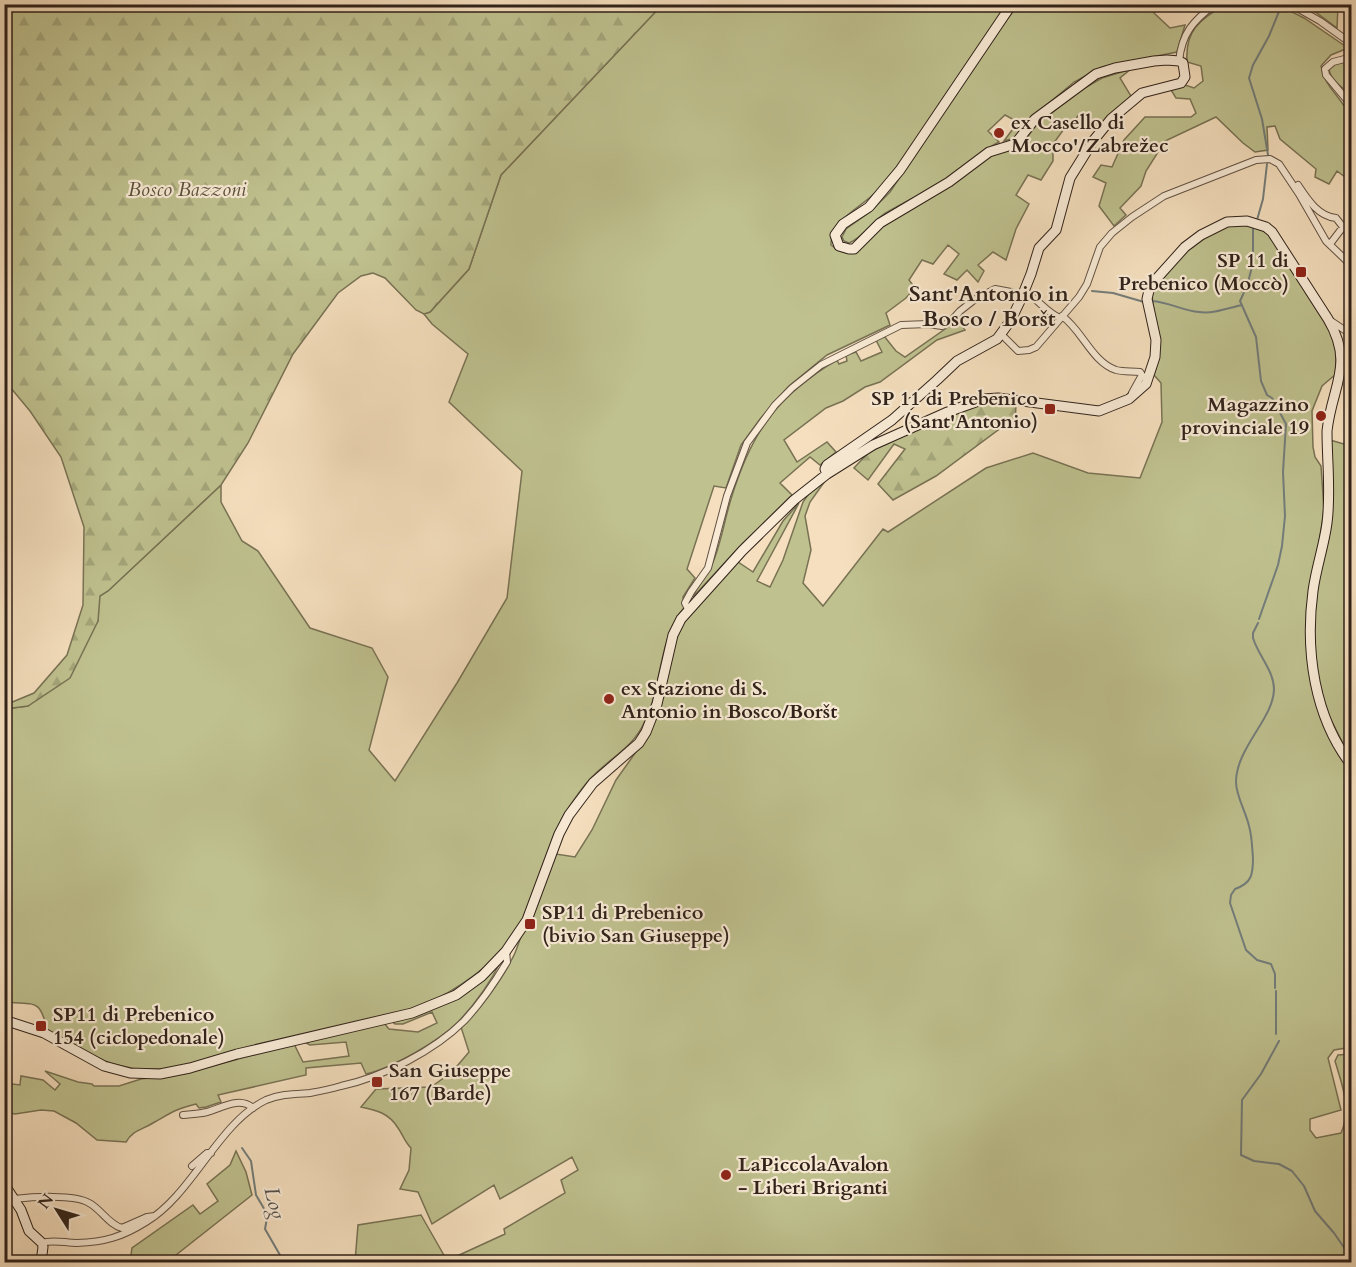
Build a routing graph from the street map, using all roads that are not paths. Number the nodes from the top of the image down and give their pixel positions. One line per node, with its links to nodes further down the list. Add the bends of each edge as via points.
1 (1012, 4): 6 (main road, via 900,170 869,207 838,229 835,235 839,246 854,249 880,222 955,178 997,147 1015,144 1035,118 1096,74 1135,64)
2 (1215, 4): 6 (street, via 1190,28 1181,45)
3 (1290, 4): 4 (street)
4 (1352, 44)
5 (1352, 57): 7 (street, via 1333,62 1326,75)
6 (1179, 61): 11 (main road, via 1185,73 1181,82 1142,93 1111,119 1093,141 1070,178 1056,230 1039,248)
7 (1352, 106)
8 (1288, 176): 9 (street); 9 (street, via 1292,176 1320,213 1336,218 1343,226); 12 (street, via 1279,164 1263,158 1164,196 1106,240 1087,284)
9 (1330, 244): 10 (street)
10 (1352, 266)
11 (1023, 295): 12 (street, via 1039,300); 14 (main road); 18 (street, via 995,289 974,300 942,326 901,325 821,365 792,388 747,443 727,496 711,561 687,597)
12 (1061, 317): 14 (street, via 1029,350 1018,351); 16 (street, via 1105,364 1140,372)
13 (1329, 318): 15 (street); 16 (main road, via 1272,232 1247,220 1227,222 1185,247 1150,286 1147,299 1156,340 1155,357 1146,384); 19 (main road, via 1338,338 1342,366 1328,417 1328,515 1310,627 1320,705 1332,736)
14 (1001, 334): 17 (main road, via 957,360 880,430 827,465)
15 (1352, 335)
16 (1130, 399): 17 (main road, via 1099,411 984,399 873,445)
17 (827, 474): 18 (main road, via 778,514)
18 (688, 609): 20 (main road, via 673,636 657,704 646,732 639,743 593,783 569,814 527,920)
19 (1352, 766)
20 (506, 951): 21 (main road, via 470,985 412,1013 160,1074 130,1073 104,1066 44,1033); 22 (street, via 507,962 464,1021 420,1053 366,1081 279,1096)
21 (4, 1020)
22 (253, 1108): 23 (street, via 235,1103); 24 (street)
23 (183, 1115)
24 (212, 1153): 25 (street); 28 (street)
25 (192, 1166)
26 (4, 1184): 27 (main road)
27 (14, 1199): 28 (street, via 83,1200 122,1228); 29 (main road, via 29,1231)
28 (155, 1216): 29 (street, via 104,1242)
29 (42, 1243): 32 (main road)
30 (4, 1258): 31 (street)
31 (8, 1263)
32 (41, 1263)

